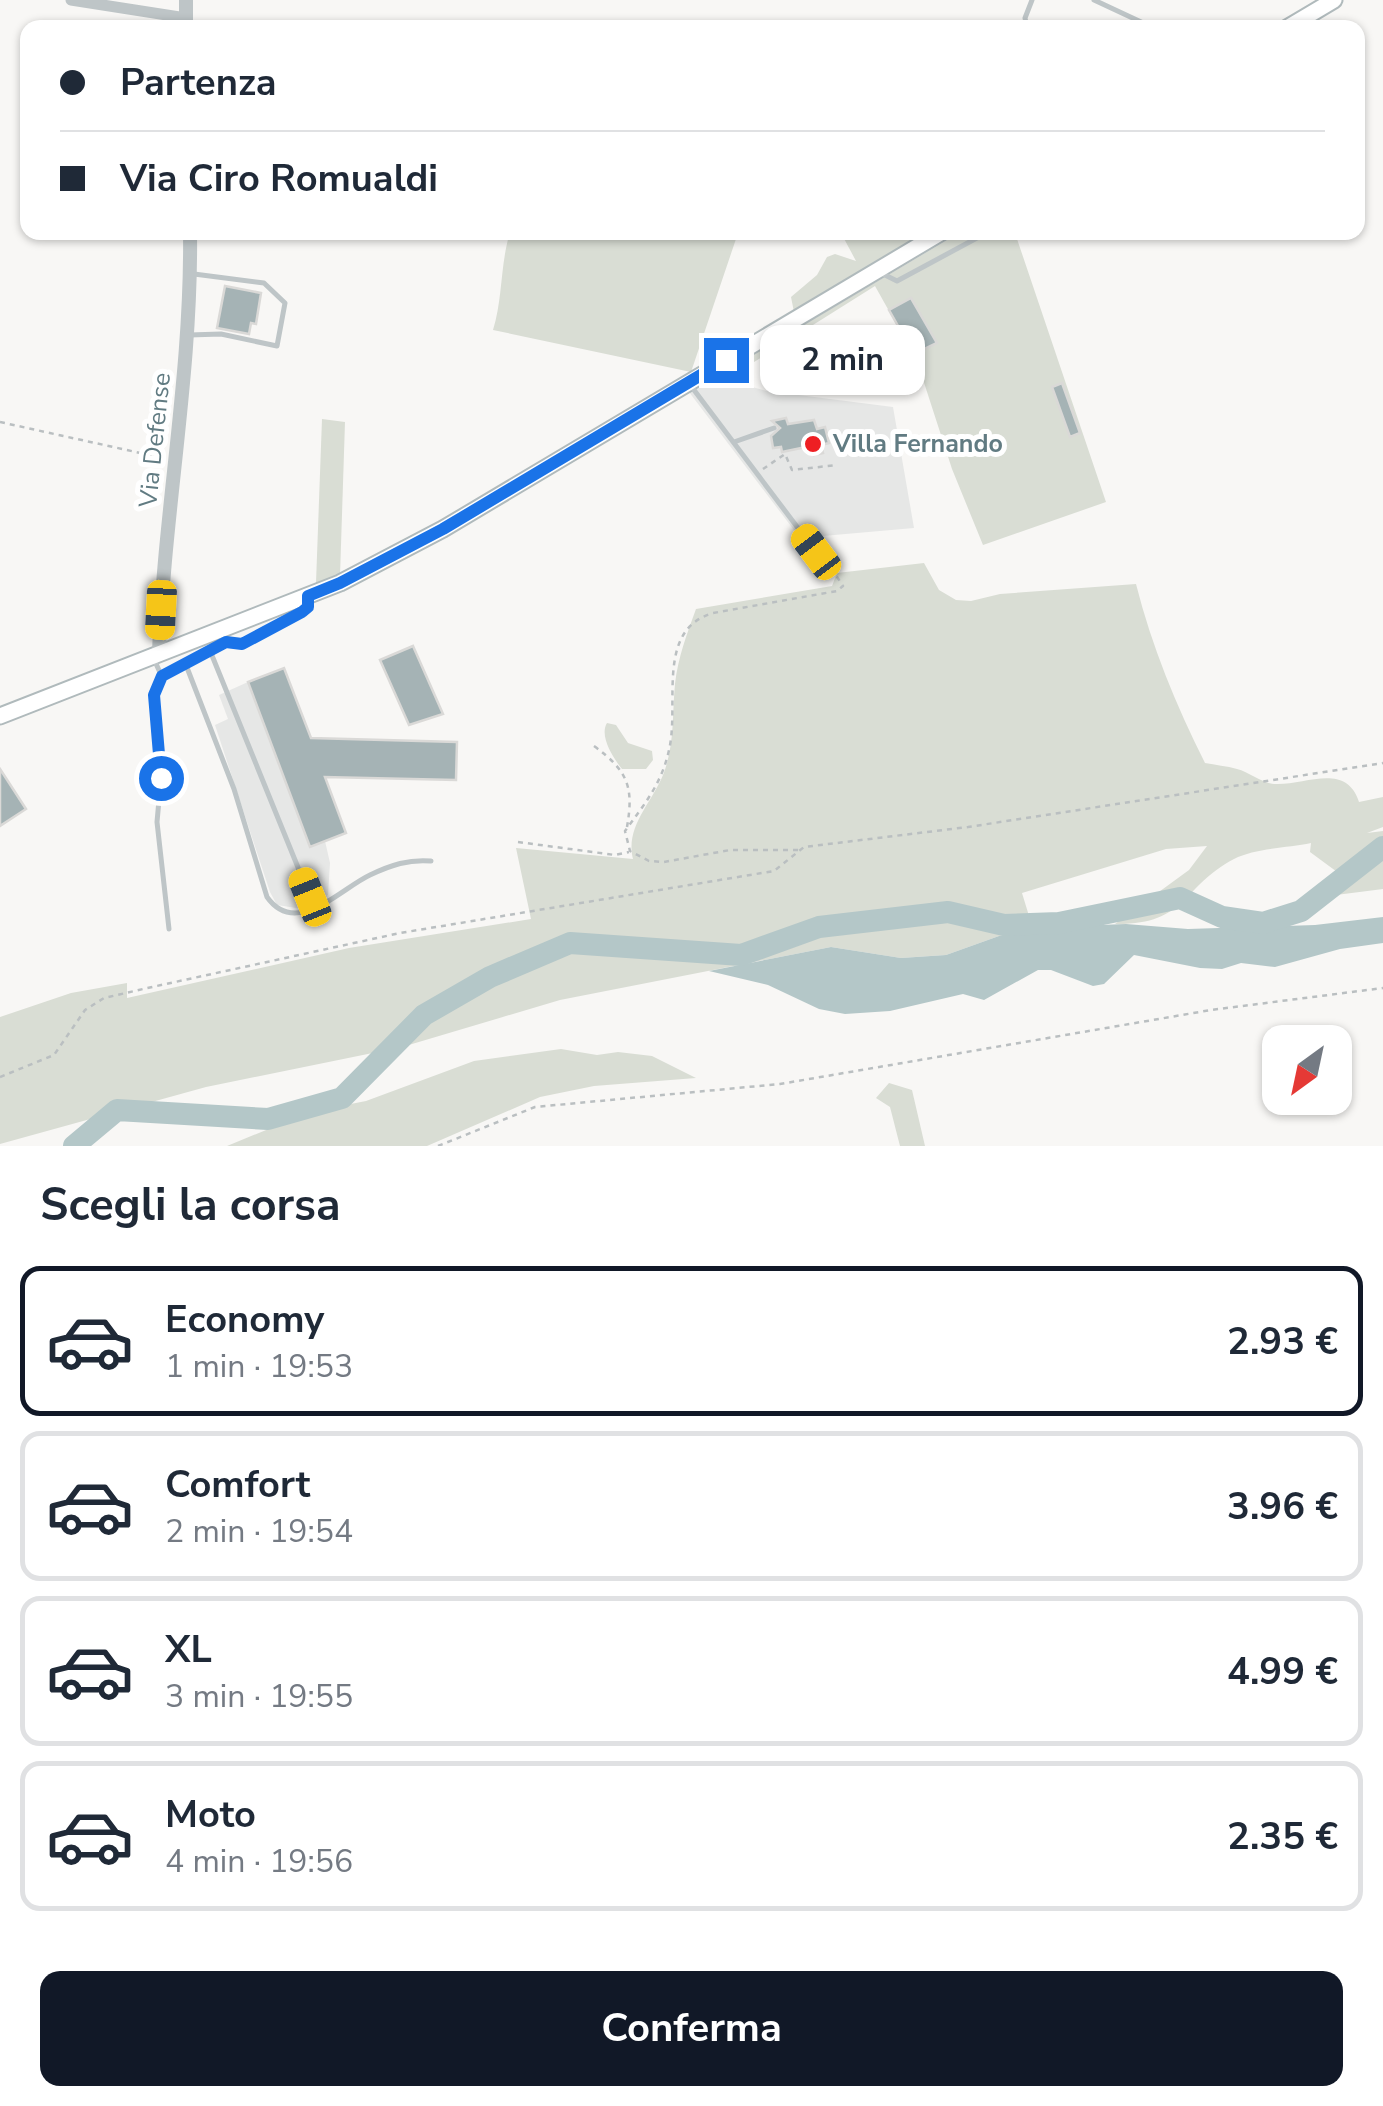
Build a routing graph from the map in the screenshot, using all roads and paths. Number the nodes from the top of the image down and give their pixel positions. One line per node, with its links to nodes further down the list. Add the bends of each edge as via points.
1 (71, 0): 4 (street)
2 (1094, 0): 5 (lane)
3 (1334, 0): 6 (main road)
4 (176, 20)
5 (1137, 20)
6 (1300, 20)
7 (190, 240): 11 (street, Via Defense)
8 (929, 240): 10 (main road)
9 (973, 240): 10 (lane, via 896,281)
10 (878, 271): 13 (main road)
11 (190, 274): 12 (street, Via Defense); 12 (lane, via 264,283 285,303 277,346)
12 (190, 335): 17 (street, Via Defense)
13 (689, 383): 16 (lane); 21 (main road, via 443,529)
14 (0, 422): 17 (path)
15 (774, 428): 16 (lane)
16 (734, 442): 19 (lane)
17 (174, 460): 22 (street, Via Defense)
18 (836, 466): 19 (path, via 792,470 785,454)
19 (758, 473): 20 (lane)
20 (816, 552): 29 (path, via 839,578 843,586 836,591 713,613 683,631 669,750 656,790)
21 (223, 636): 22 (main road); 23 (lane)
22 (156, 653): 25 (lane); 26 (main road)
23 (212, 653): 24 (lane); 34 (lane)
24 (186, 665): 25 (lane); 33 (lane, via 274,907 305,912 380,871 413,859)
25 (162, 676): 35 (lane, via 154,695 161,778 157,822)
26 (0, 716)
27 (594, 746): 29 (path, via 631,787)
28 (1383, 763): 31 (path)
29 (627, 829): 32 (path)
30 (518, 842): 32 (path, via 615,855)
31 (799, 850): 32 (path, via 741,849 664,862); 37 (path, via 774,870 400,932 104,998 84,1010 54,1055)
32 (630, 851)
33 (432, 862)
34 (310, 897)
35 (169, 929)
36 (1383, 988): 38 (path, via 1211,1010 780,1084 535,1107)
37 (0, 1077)
38 (462, 1136): 39 (path); 40 (path)
39 (438, 1146)
40 (463, 1146)

